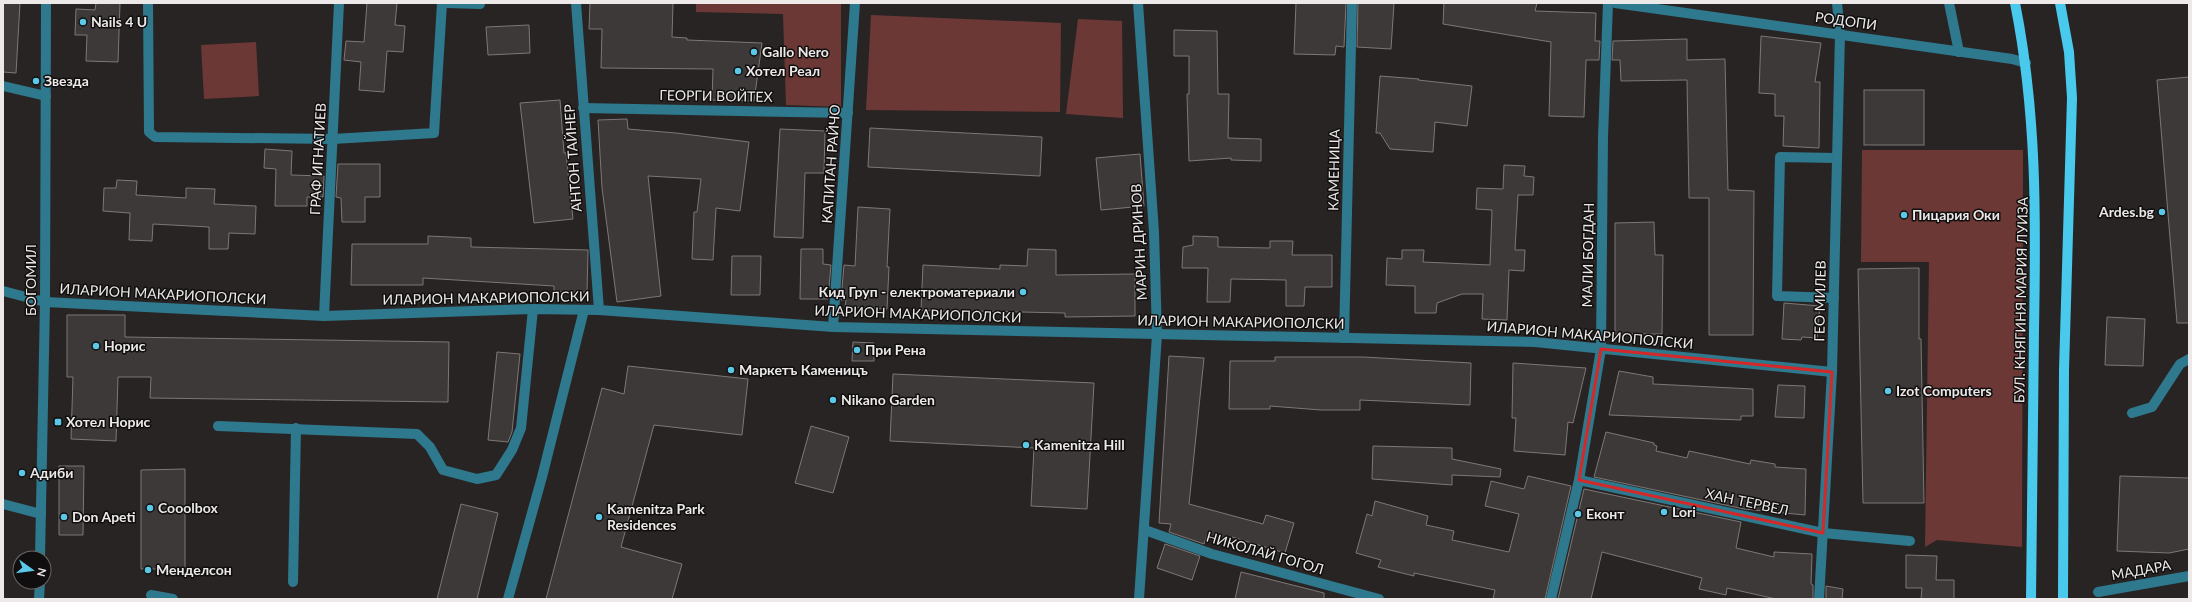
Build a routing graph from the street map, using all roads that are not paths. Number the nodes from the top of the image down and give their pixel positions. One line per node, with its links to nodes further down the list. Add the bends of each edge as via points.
1 (46, 3): 21 (street, БОГОМИЛ)
2 (148, 3): 24 (street, via 148,132 155,138)
3 (339, 3): 24 (street, ГРАФ ИГНАТИЕВ)
4 (442, 3): 24 (street, via 434,133)
5 (446, 3): 16 (street)
6 (576, 3): 22 (street, АНТОН ТАЙНЕР)
7 (855, 3): 23 (street, КАПИТАН РАЙЧО)
8 (1138, 3): 34 (street, МАРИН ДРИНОВ, via 1154,232)
9 (1352, 3): 35 (street, КАМЕНИЦА)
10 (1608, 3): 36 (street, МАЛИ БОГДАН, via 1603,137)
11 (1615, 3): 17 (street, РОДОПИ)
12 (1837, 3): 17 (street, ГЕО МИЛЕВ)
13 (1949, 3): 18 (street)
14 (2016, 3): 19 (main road, БУЛ. КНЯГИНЯ МАРИЯ ЛУИЗА)
15 (2060, 3): 60 (main road, via 2069,52 2072,98 2064,370)
16 (480, 4)
17 (1840, 34): 18 (street, РОДОПИ); 25 (street, ГЕО МИЛЕВ)
18 (1959, 52): 19 (street, РОДОПИ)
19 (2026, 63): 59 (main road, БУЛ. КНЯГИНЯ МАРИЯ ЛУИЗА, via 2032,107 2036,201)
20 (3, 86): 21 (street)
21 (46, 96): 28 (street, БОГОМИЛ)
22 (583, 108): 23 (street, ГЕОРГИ ВОЙТЕХ); 31 (street, АНТОН ТАЙНЕР)
23 (848, 113): 33 (street, КАПИТАН РАЙЧО)
24 (333, 139): 32 (street, ГРАФ ИГНАТИЕВ)
25 (1837, 158): 27 (street, ГЕО МИЛЕВ); 27 (street, via 1780,157 1777,296)
26 (3, 291): 28 (street, ИЛАРИОН МАКАРИОПОЛСКИ)
27 (1834, 298): 38 (street, ГЕО МИЛЕВ)
28 (45, 302): 32 (street, ИЛАРИОН МАКАРИОПОЛСКИ); 44 (street, БОГОМИЛ)
29 (533, 309): 30 (street, ИЛАРИОН МАКАРИОПОЛСКИ); 32 (street, ИЛАРИОН МАКАРИОПОЛСКИ); 41 (street, via 521,428 512,450 496,475 476,479 443,470 430,447 417,434)
30 (584, 310): 31 (street, ИЛАРИОН МАКАРИОПОЛСКИ); 54 (street)
31 (599, 310): 33 (street, ИЛАРИОН МАКАРИОПОЛСКИ)
32 (324, 316)
33 (833, 327): 34 (street, ИЛАРИОН МАКАРИОПОЛСКИ)
34 (1157, 335): 35 (street, ИЛАРИОН МАКАРИОПОЛСКИ); 45 (street, МАРИН ДРИНОВ)
35 (1344, 338): 36 (street, ИЛАРИОН МАКАРИОПОЛСКИ, via 1535,342)
36 (1601, 349): 38 (street, ИЛАРИОН МАКАРИОПОЛСКИ); 42 (street, МАЛИ БОГДАН)
37 (2189, 360): 39 (street, via 2180,364 2152,407)
38 (1832, 372): 46 (street, ГЕО МИЛЕВ)
39 (2132, 413)
40 (218, 426): 41 (street)
41 (296, 428): 50 (street)
42 (1579, 480): 46 (street, ХАН ТЕРВЕЛ); 57 (street, МАЛИ БОГДАН)
43 (3, 504): 44 (street)
44 (41, 514): 48 (street, БОГОМИЛ)
45 (1145, 530): 55 (street, МАРИН ДРИНОВ); 56 (street, НИКОЛАЙ ГОГОЛ, via 1212,554)
46 (1822, 533): 47 (street, ХАН ТЕРВЕЛ); 58 (street, ГЕО МИЛЕВ)
47 (1910, 541)
48 (40, 550)
49 (2189, 576): 51 (street, МАДАРА)
50 (293, 582)
51 (2098, 592)
52 (151, 596): 53 (street)
53 (173, 599)
54 (508, 599)
55 (1139, 599)
56 (1379, 599)
57 (1551, 599)
58 (1819, 599)
59 (2031, 599)
60 (2063, 599)

